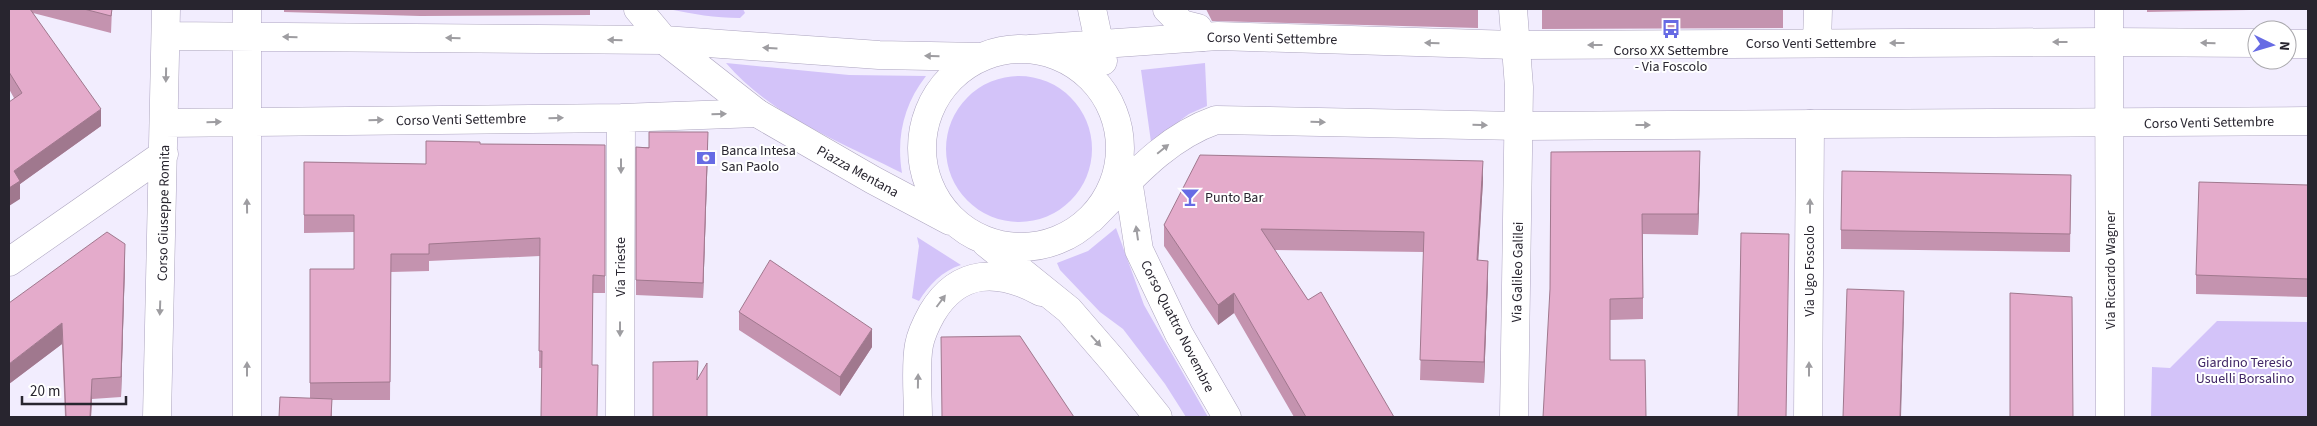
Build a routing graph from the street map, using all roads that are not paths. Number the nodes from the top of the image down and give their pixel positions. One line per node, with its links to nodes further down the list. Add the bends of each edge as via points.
1 (166, 9): 9 (street, Corso Giuseppe Romita)
2 (246, 9): 10 (street)
3 (638, 9): 12 (street, Piazza Mentana)
4 (1092, 9): 16 (street)
5 (1167, 9): 11 (street, via 1182,24 1198,28)
6 (1513, 9): 17 (street)
7 (1818, 9): 14 (street)
8 (2109, 9): 13 (street)
9 (166, 36): 10 (street); 24 (street, Corso Giuseppe Romita, one-way to 24)
10 (246, 36): 12 (street, one-way to 10); 23 (street)
11 (1202, 37): 16 (street, Corso Venti Settembre); 17 (street, Corso Venti Settembre, one-way to 11)
12 (664, 40): 19 (street, one-way to 12, via 880,55); 20 (street, Piazza Mentana)
13 (2108, 42): 14 (street, Corso Venti Settembre, one-way to 14); 15 (street, Corso Venti Settembre, one-way to 13); 26 (street)
14 (1818, 43): 17 (street, Corso Venti Settembre, one-way to 17)
15 (2247, 43)
16 (1100, 44): 18 (street, Corso Venti Settembre); 21 (street)
17 (1514, 45): 28 (street)
18 (1030, 49): 19 (street, via 1005,50); 21 (street, via 1060,56 1077,66 1099,87)
19 (981, 57): 33 (street, via 955,73 939,92 927,115 923,135 923,162 930,189)
20 (757, 113): 22 (street, Corso Venti Settembre, one-way to 20); 33 (street, Piazza Mentana)
21 (1114, 114): 29 (street)
22 (621, 118): 23 (street, Corso Venti Settembre, one-way to 22); 39 (street, Via Trieste, one-way to 39)
23 (246, 121): 24 (street, Corso Venti Settembre, one-way to 23); 38 (street, one-way to 23)
24 (165, 122): 30 (street, Corso Giuseppe Romita)
25 (2308, 122): 26 (street, Corso Venti Settembre)
26 (2109, 123): 27 (street, Corso Venti Settembre); 45 (street, Via Riccardo Wagner)
27 (1810, 124): 28 (street, Corso Venti Settembre, one-way to 27); 44 (street, Via Ugo Foscolo, one-way to 27)
28 (1519, 126): 31 (street, Corso Venti Settembre, one-way to 28, via 1175,140 1216,120); 43 (street, Via Galileo Galilei)
29 (1120, 143): 31 (street, Corso Quattro Novembre); 32 (street, via 1115,181)
30 (164, 154): 35 (street); 37 (street, Corso Giuseppe Romita, one-way to 37)
31 (1129, 181): 32 (street, Corso Venti Settembre); 42 (street, Corso Quattro Novembre, one-way to 31, via 1179,334 1139,250)
32 (1090, 219): 34 (street, via 1069,235 1043,245 1007,247)
33 (958, 225): 34 (street)
34 (981, 239): 36 (street)
35 (9, 262)
36 (1069, 310): 40 (street, one-way to 36, via 919,344 939,302 959,285 988,276 1010,278 1040,291); 41 (street, one-way to 41)
37 (157, 417)
38 (247, 417)
39 (620, 417)
40 (918, 417)
41 (1158, 417)
42 (1227, 417)
43 (1514, 417)
44 (1808, 417)
45 (2110, 417)

